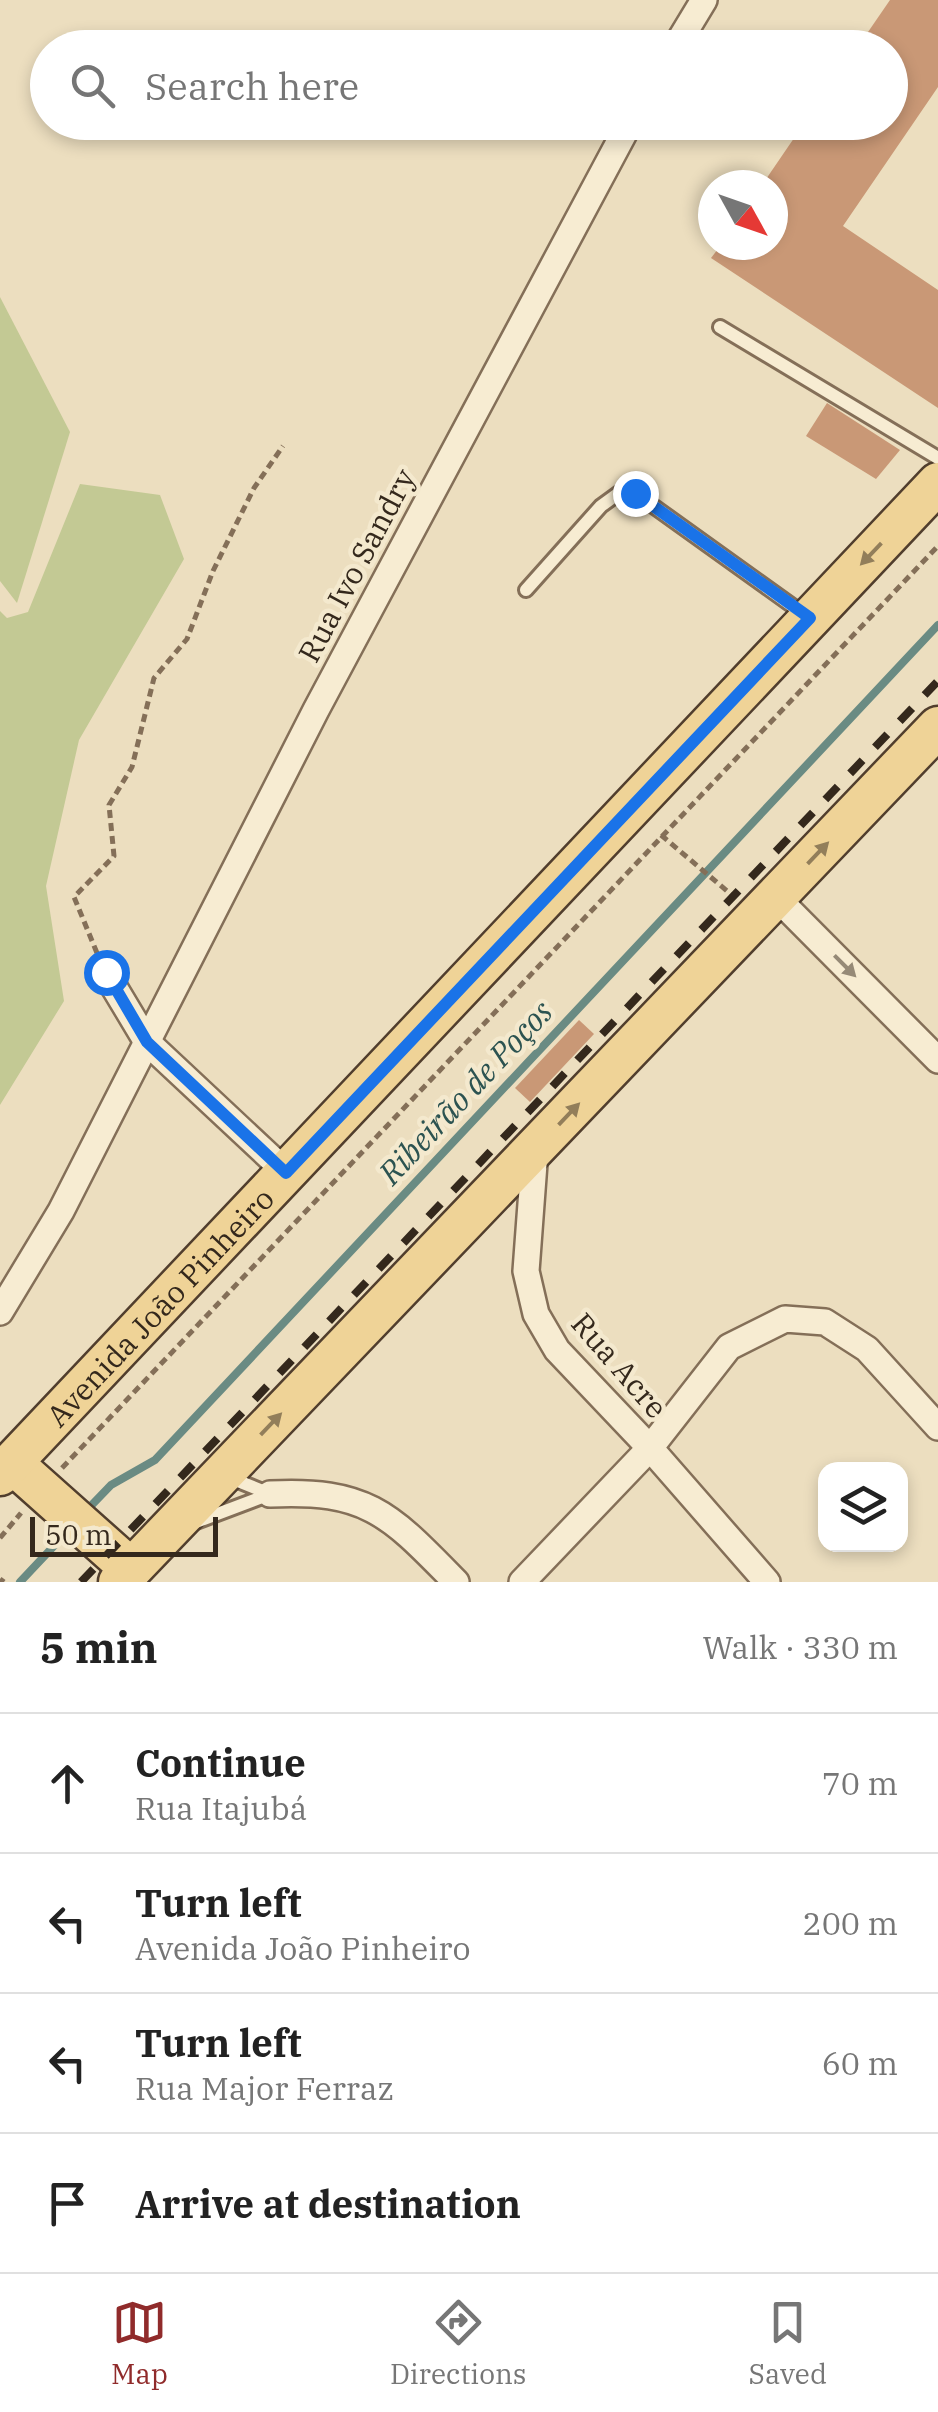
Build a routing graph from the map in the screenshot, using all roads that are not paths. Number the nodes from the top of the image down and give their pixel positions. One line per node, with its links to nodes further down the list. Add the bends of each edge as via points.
1 (704, 0): 2 (street)
2 (686, 30)
3 (620, 140): 12 (street, Rua Ivo Sandry)
4 (720, 327): 5 (lane)
5 (938, 458)
6 (938, 483): 8 (main road, Avenida João Pinheiro, one-way to 8)
7 (526, 590): 8 (lane, via 623,490)
8 (810, 618): 15 (main road, Avenida João Pinheiro)
9 (938, 726): 10 (main road, one-way to 9)
10 (776, 897): 13 (street, one-way to 13); 14 (main road, one-way to 10)
11 (106, 972): 12 (street)
12 (147, 1042): 15 (street); 18 (street, Rua Ivo Sandry, via 61,1211)
13 (938, 1060)
14 (535, 1150): 16 (main road); 17 (street, Rua Acre)
15 (286, 1173): 21 (main road, Avenida João Pinheiro)
16 (497, 1190): 17 (street); 22 (main road, one-way to 16)
17 (528, 1230): 20 (street, Rua Acre, via 526,1271 536,1314 556,1350)
18 (0, 1312)
19 (938, 1427): 20 (street, via 867,1349 824,1322 785,1319 729,1347)
20 (650, 1448): 27 (street); 28 (street, Rua Acre)
21 (6, 1469): 25 (main road, via 42,1490)
22 (222, 1475): 23 (lane); 24 (main road)
23 (270, 1494): 24 (lane); 26 (street, via 312,1492 360,1503 396,1521)
24 (166, 1533): 25 (main road)
25 (121, 1568)
26 (456, 1582)
27 (522, 1582)
28 (767, 1582)

